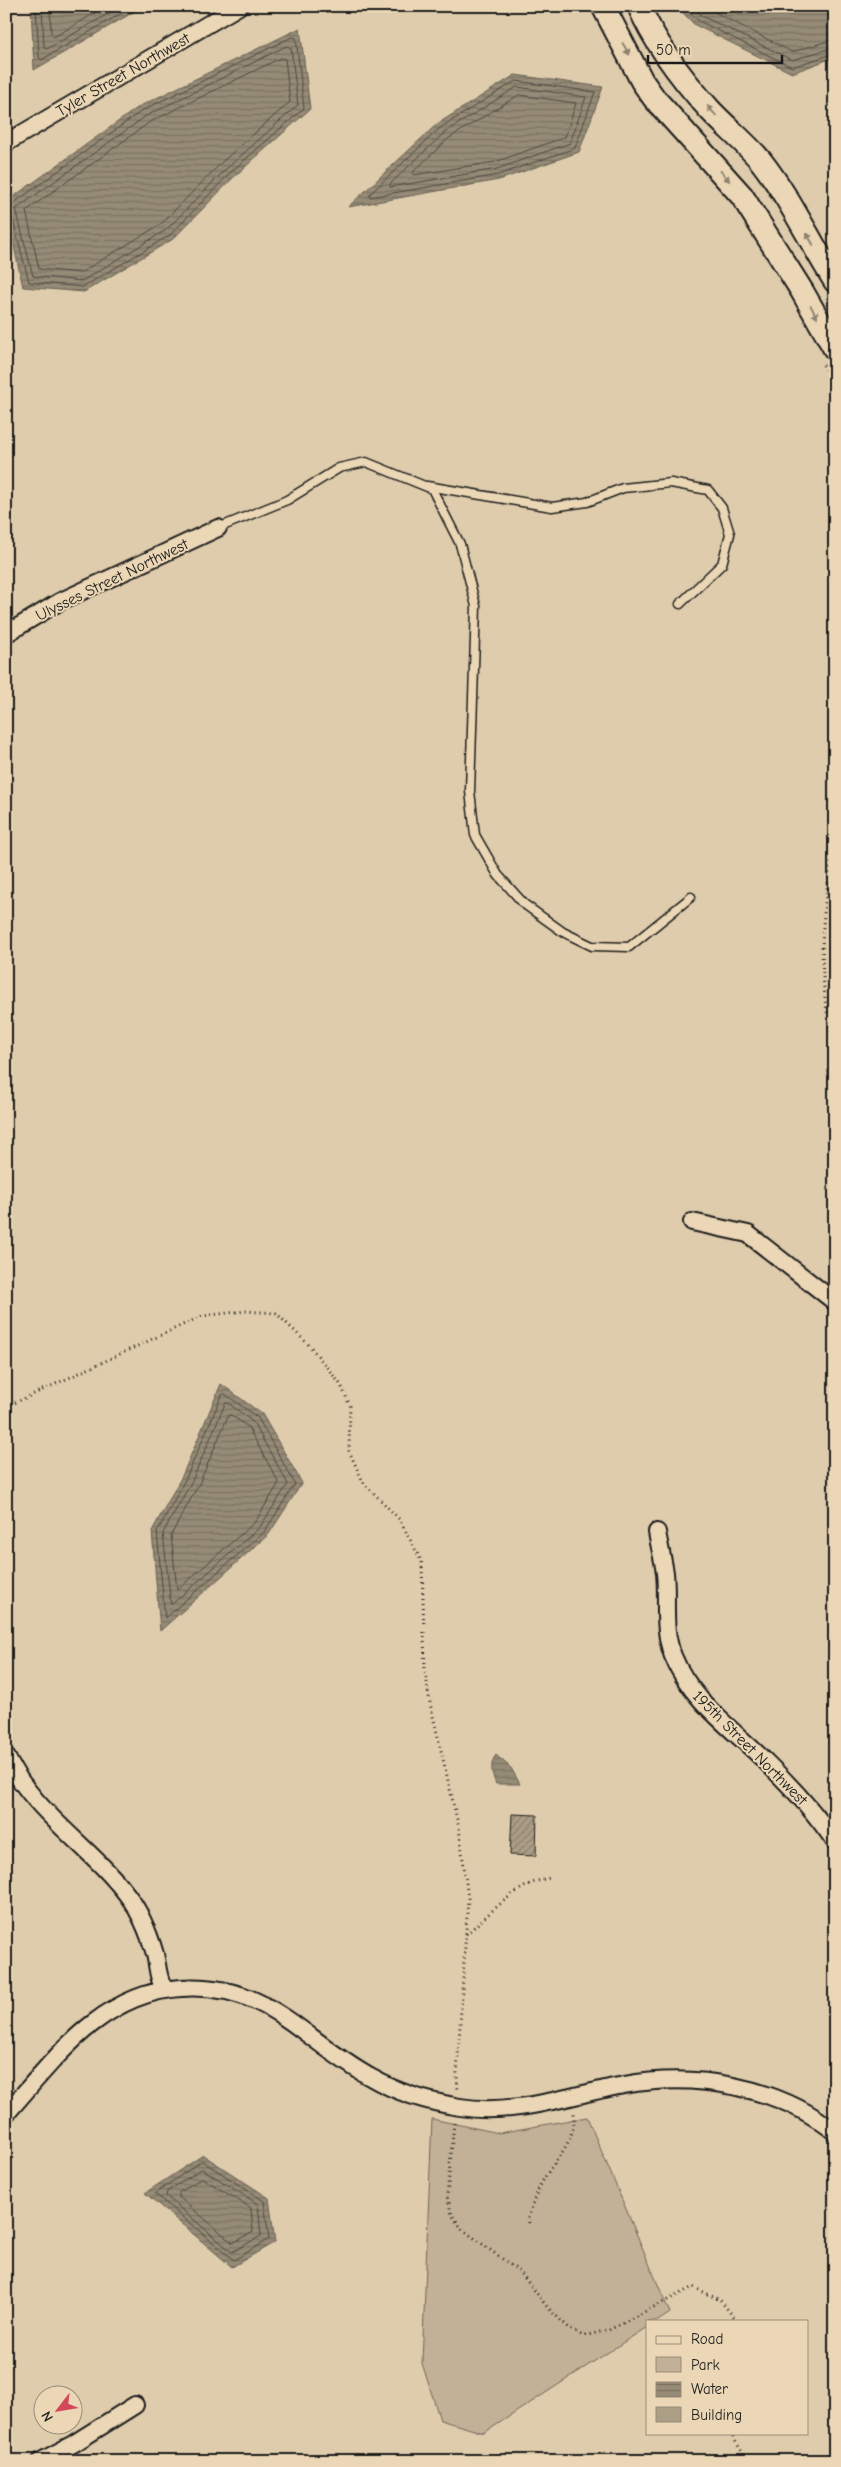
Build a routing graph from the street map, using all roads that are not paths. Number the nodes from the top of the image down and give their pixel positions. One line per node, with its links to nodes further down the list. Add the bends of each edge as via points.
1 (239, 6): 4 (street, Tyler Street Northwest)
2 (603, 6): 6 (street, one-way to 6, via 654,98 742,196)
3 (639, 6): 5 (street, one-way to 3, via 796,212 760,160 709,109 683,76 650,31)
4 (6, 143)
5 (835, 281)
6 (835, 349)
7 (423, 486): 8 (lane, via 366,462 339,468 287,500); 9 (lane, via 552,507 587,502 623,488 671,483 708,490 722,508 730,534 722,564); 11 (lane, via 432,489 460,544 476,606 470,791 475,835 498,875 524,904 563,932 592,946 629,947)
8 (218, 528): 10 (street, Ulysses Street Northwest, via 59,602)
9 (680, 604)
10 (6, 634)
11 (691, 897)
12 (692, 1222): 13 (street, via 748,1234)
13 (835, 1302)
14 (656, 1532): 16 (street, 195th Street Northwest, via 665,1574 667,1632 681,1674 706,1706 805,1801)
15 (6, 1756): 17 (street, via 31,1797 129,1897 149,1936 160,1983)
16 (835, 1842)
17 (165, 1990): 18 (street, via 125,2002 88,2025); 19 (street, via 202,1988 247,1996 267,2005 364,2073 394,2089 435,2103 467,2108 516,2108 652,2081 714,2083 777,2100)
18 (6, 2114)
19 (835, 2132)
20 (135, 2405): 21 (street)
21 (41, 2461)

